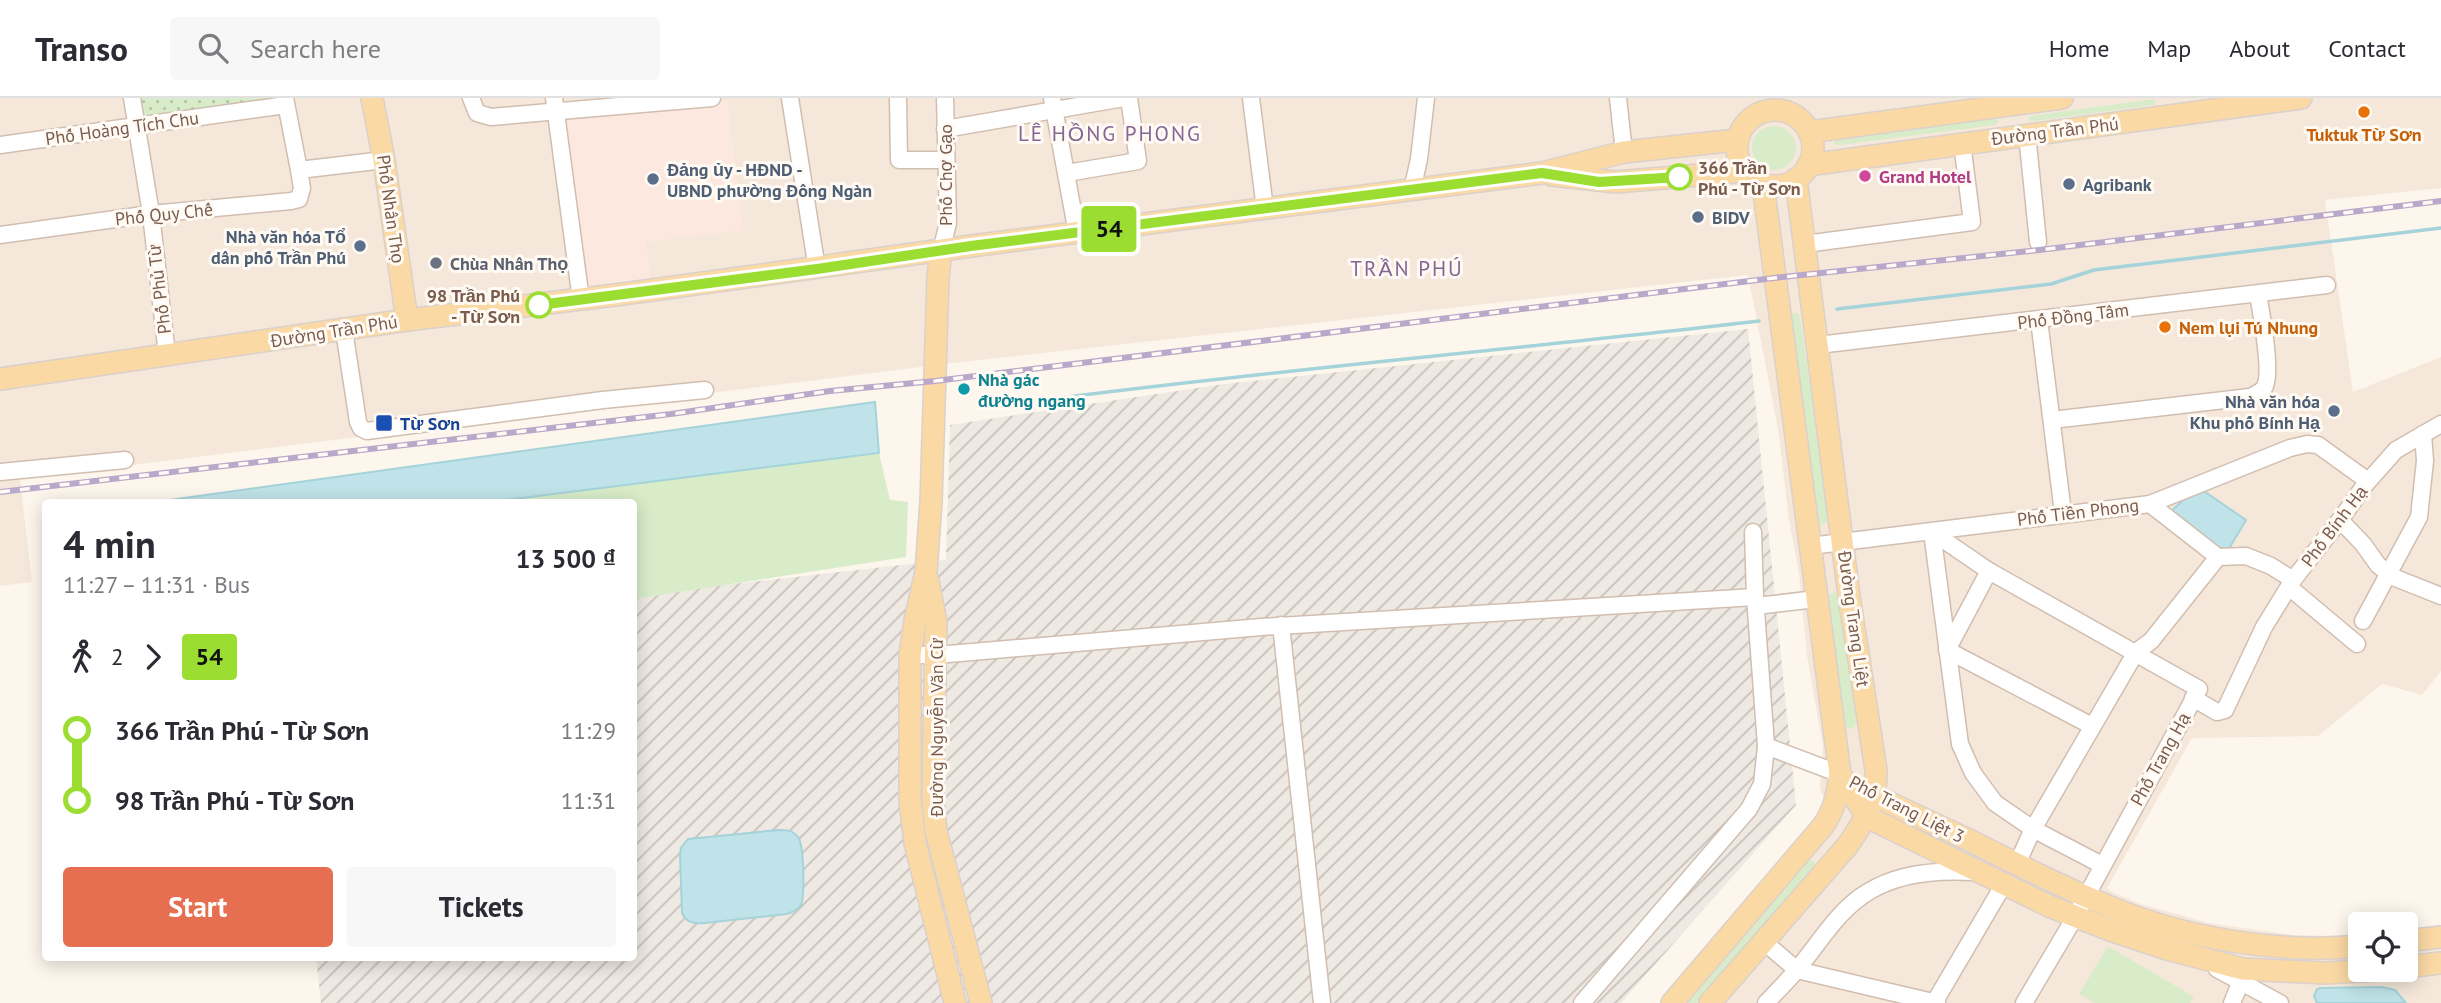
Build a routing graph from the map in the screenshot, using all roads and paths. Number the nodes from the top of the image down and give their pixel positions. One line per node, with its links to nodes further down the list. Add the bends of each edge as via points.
1 (132, 98): 21 (street, Phố Phủ Từ)
2 (372, 98): 29 (main road, Phố Nhân Thọ)
3 (471, 98): 18 (street, via 474,109 484,117)
4 (712, 98): 18 (street)
5 (790, 98): 48 (street)
6 (898, 98): 30 (street, via 900,160)
7 (945, 98): 22 (street, Phố Chợ Gạo)
8 (1126, 98): 15 (street); 35 (street, via 1138,161)
9 (1251, 98): 41 (street)
10 (1426, 98): 40 (street)
11 (1618, 98): 28 (street)
12 (2062, 98): 17 (main road, Đường Trần Phú)
13 (2301, 98): 19 (main road, Đường Trần Phú)
14 (285, 101): 21 (street, Phố Hoàng Tích Chu); 32 (street, Phố Quy Chế)
15 (1053, 104): 22 (street); 35 (street)
16 (1781, 104): 20 (main road, via 1768,110); 23 (main road)
17 (2012, 104): 23 (main road, Đường Trần Phú); 24 (main road)
18 (555, 105): 51 (street)
19 (2196, 105): 24 (main road, Đường Trần Phú)
20 (1758, 106): 25 (main road)
21 (136, 127): 27 (street, Phố Hoàng Tích Chu); 42 (street, Phố Phủ Từ)
22 (946, 129): 30 (street, Phố Chợ Gạo)
23 (1809, 132): 34 (main road, via 1813,147)
24 (2021, 135): 26 (main road, Đường Trần Phú); 45 (street)
25 (1737, 141): 28 (main road, Đường Trần Phú); 33 (main road)
26 (1962, 143): 34 (main road, Đường Trần Phú); 46 (street, via 1972,222)
27 (0, 145)
28 (1624, 152): 31 (main road, Đường Trần Phú); 37 (main road)
29 (384, 160): 32 (street); 52 (main road, Phố Nhân Thọ)
30 (945, 160): 47 (street, Phố Chợ Gạo, via 948,223)
31 (1598, 160): 36 (main road, Đường Trần Phú); 38 (main road)
32 (299, 170): 42 (street, Phố Quy Chế, via 299,199)
33 (1745, 172): 37 (main road, Đường Trần Phú); 39 (main road)
34 (1802, 172): 39 (main road, via 1780,185); 46 (main road, Đường Trang Liệt)
35 (1067, 173): 43 (street)
36 (1542, 173): 38 (main road, Đường Trần Phú); 40 (main road, Đường Trần Phú)
37 (1627, 181): 38 (main road, Đường Trần Phú)
38 (1599, 182)
39 (1763, 184): 71 (main road, Đường Trang Liệt)
40 (1412, 190): 41 (main road, Đường Trần Phú)
41 (1265, 209): 43 (main road, Đường Trần Phú)
42 (151, 214): 44 (street, Phố Quy Chế); 56 (street, Phố Phủ Từ)
43 (1077, 233): 47 (main road, Đường Trần Phú)
44 (0, 235)
45 (2038, 242)
46 (1805, 244): 55 (main road, Đường Trang Liệt)
47 (941, 251): 48 (main road, Đường Trần Phú); 73 (main road, Đường Nguyễn Văn Cừ)
48 (817, 269): 51 (main road, Đường Trần Phú)
49 (2327, 285): 50 (street, Phố Đồng Tâm)
50 (2258, 294): 53 (street, Phố Đồng Tâm); 59 (street, via 2268,372 2258,394)
51 (580, 300): 52 (main road, Đường Trần Phú)
52 (407, 320): 54 (main road, Đường Trần Phú)
53 (2039, 320): 55 (street, Phố Đồng Tâm); 59 (street)
54 (344, 330): 56 (main road, Đường Trần Phú); 58 (street, via 358,422 367,431)
55 (1818, 345): 70 (main road, Đường Trang Liệt)
56 (167, 355): 57 (main road, Đường Trần Phú)
57 (0, 379)
58 (705, 390)
59 (2052, 420): 66 (street)
60 (2441, 424): 61 (street, Phố Bính Hạ)
61 (2423, 434): 64 (street, Phố Bính Hạ, via 2396,450); 75 (street, via 2419,517)
62 (125, 460): 63 (street)
63 (0, 472)
64 (2368, 481): 65 (street, Phố Tiền Phong, via 2318,445 2307,444); 67 (street, Phố Bính Hạ)
65 (2150, 504): 66 (street, Phố Tiền Phong); 72 (street)
66 (2063, 513): 69 (street, Phố Tiền Phong)
67 (2340, 520): 75 (street); 76 (street, Phố Bính Hạ)
68 (1753, 532): 79 (street)
69 (1932, 532): 70 (street, Phố Tiền Phong); 74 (street); 83 (street)
70 (1843, 541): 71 (street, Phố Tiền Phong); 91 (main road, Đường Trang Liệt, via 1876,770)
71 (1810, 546): 78 (main road, Đường Trang Liệt)
72 (2218, 557): 76 (street, Phố Bính Hạ, via 2246,555 2271,566); 84 (street, via 2151,641)
73 (926, 572): 85 (main road, Đường Nguyễn Văn Cừ); 86 (main road, Đường Nguyễn Văn Cừ)
74 (1989, 572): 83 (street); 84 (street)
75 (2389, 574): 77 (street); 80 (street)
76 (2291, 583): 82 (street); 87 (street, via 2264,627 2224,711 2217,712)
77 (2441, 596)
78 (1815, 599): 79 (street); 90 (main road, Đường Trang Liệt)
79 (1755, 601): 81 (street); 89 (street)
80 (2363, 621)
81 (1280, 625): 86 (street); 114 (street)
82 (2357, 644)
83 (1947, 650): 88 (street); 93 (street, via 1960,744 1973,773 1995,803)
84 (2136, 652): 87 (street, Phố Trang Hạ, via 2199,689); 88 (street)
85 (911, 655): 86 (street); 112 (main road, Đường Nguyễn Văn Cừ, via 910,800 915,843)
86 (937, 655): 113 (main road, Đường Nguyễn Văn Cừ, via 936,831)
87 (2193, 698): 95 (street, Phố Trang Hạ)
88 (2092, 726): 93 (street)
89 (1766, 746): 90 (street); 115 (street, via 1762,784 1749,809)
90 (1840, 774): 91 (main road, Phố Trang Liệt 3); 92 (main road, Phố Trang Liệt 3); 116 (main road, Đường Trang Liệt, via 1835,807 1823,826)
91 (1875, 795): 92 (main road, Đường Trang Liệt); 94 (main road, Phố Trang Liệt 3)
92 (1867, 817): 96 (main road, Phố Trang Liệt 3); 102 (main road, Đường Trang Liệt)
93 (2033, 829): 94 (street); 95 (street)
94 (2017, 864): 98 (main road, Phố Trang Liệt 3)
95 (2102, 865): 98 (street, Phố Trang Hạ)
96 (1979, 872): 97 (main road, Phố Trang Liệt 3); 107 (street, via 1909,877 1868,892 1835,922)
97 (2004, 884): 99 (main road, Phố Trang Liệt 3); 119 (street)
98 (2086, 897): 99 (street, Phố Trang Hạ); 103 (main road, Phố Trang Liệt 3, via 2150,921)
99 (2075, 917): 110 (main road, Phố Trang Liệt 3); 120 (street, Phố Trang Hạ)
100 (2441, 937): 101 (main road)
101 (2418, 940)
102 (1763, 942): 107 (street); 117 (main road, Đường Trang Liệt)
103 (2245, 943): 104 (main road, Phố Trang Liệt 3); 110 (main road)
104 (2348, 948)
105 (2441, 963): 106 (main road)
106 (2418, 966)
107 (1797, 970): 118 (street); 119 (street)
108 (2285, 971): 109 (main road, Phố Trang Liệt 3); 110 (main road, Phố Trang Liệt 3); 111 (street, via 2270,978 2270,990)
109 (2348, 972)
110 (2242, 975): 111 (street, Phố Trang Liệt 3); 121 (street)
111 (2278, 1002)
112 (955, 1003)
113 (981, 1003)
114 (1322, 1003)
115 (1582, 1003)
116 (1672, 1003)
117 (1710, 1003)
118 (1766, 1003)
119 (1936, 1003)
120 (2024, 1003)
121 (2232, 1003)

